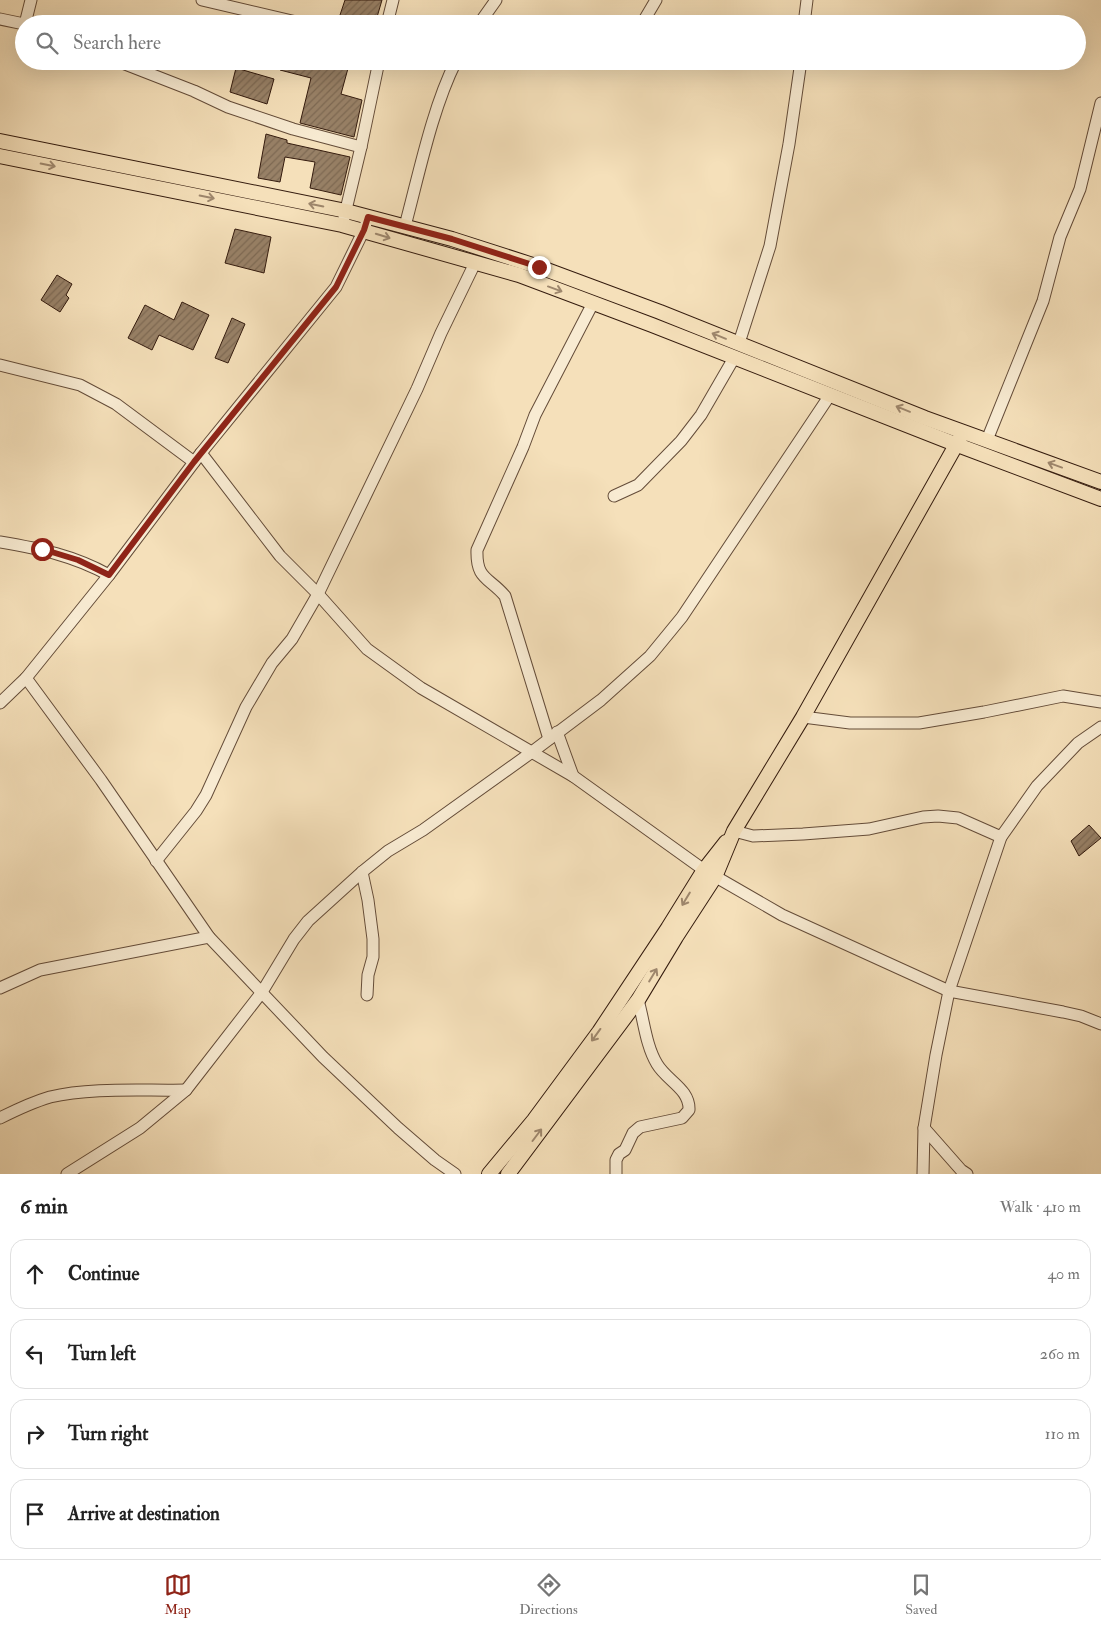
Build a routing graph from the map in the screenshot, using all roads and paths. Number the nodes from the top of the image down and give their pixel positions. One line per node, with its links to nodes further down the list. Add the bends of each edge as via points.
1 (31, 0): 7 (street)
2 (202, 0): 8 (street)
3 (393, 0): 9 (street)
4 (496, 0): 10 (street)
5 (656, 0): 11 (street)
6 (807, 0): 12 (street)
7 (27, 15)
8 (266, 15)
9 (389, 15)
10 (485, 15)
11 (646, 15)
12 (805, 15)
13 (0, 19): 14 (street)
14 (15, 22)
15 (140, 70): 21 (street, via 228,107)
16 (377, 70): 21 (street)
17 (452, 70): 25 (street, via 436,112)
18 (800, 70): 28 (street, via 770,246)
19 (1101, 103): 33 (street, via 1080,189 1060,237 1043,301)
20 (0, 141): 23 (main road, one-way to 20)
21 (361, 147): 23 (street)
22 (0, 156): 23 (main road, one-way to 23)
23 (344, 218): 24 (main road)
24 (366, 223): 25 (main road); 26 (main road, one-way to 26); 35 (street, via 336,287)
25 (405, 226): 28 (main road, one-way to 25, via 539,267)
26 (475, 263): 27 (main road, one-way to 27, via 519,275); 41 (street)
27 (593, 303): 29 (main road); 47 (street, via 535,415 477,550 476,565 484,578 506,596)
28 (739, 343): 32 (main road, one-way to 28)
29 (734, 358): 31 (main road); 37 (street, via 701,415 681,441 638,485)
30 (0, 365): 35 (street, via 80,385 116,404)
31 (830, 395): 34 (main road); 47 (street, via 677,624 650,656 601,700)
32 (965, 431): 33 (main road); 34 (main road)
33 (987, 440): 36 (main road, one-way to 33)
34 (955, 444): 38 (main road); 45 (main road)
35 (198, 457): 40 (street); 41 (street, via 280,556)
36 (1101, 482)
37 (614, 496)
38 (1101, 499)
39 (0, 542): 40 (street, via 42,549 78,560)
40 (109, 575): 42 (street)
41 (318, 594): 48 (street, via 366,649 421,688); 52 (street, via 246,707 206,795)
42 (26, 678): 44 (street); 52 (street)
43 (1101, 702): 45 (street, via 1063,696 919,723 850,723)
44 (0, 703)
45 (803, 717): 50 (main road)
46 (1101, 728): 51 (street, via 1078,743 1036,786)
47 (553, 736): 48 (street); 49 (street)
48 (532, 752): 49 (street); 53 (street)
49 (573, 776): 54 (street)
50 (734, 831): 51 (street, via 753,836 803,834 869,829 938,816 958,818); 54 (main road)
51 (1001, 837): 57 (street)
52 (156, 862): 55 (street)
53 (362, 872): 58 (street, via 308,921); 59 (street, via 373,939)
54 (709, 874): 57 (street, via 782,915); 60 (main road, one-way to 54); 67 (main road, one-way to 67, via 668,928 599,1032 534,1120)
55 (208, 937): 56 (street, via 40,970); 58 (street)
56 (0, 988)
57 (949, 991): 61 (street, via 1063,1012); 64 (street)
58 (262, 992): 62 (street); 66 (street, via 323,1057 398,1128)
59 (368, 995)
60 (638, 1000): 68 (main road, one-way to 60); 69 (street, via 657,1065 684,1092 690,1102 690,1110 682,1118 640,1127 633,1133 616,1160)
61 (1101, 1024)
62 (186, 1090): 63 (street, via 52,1096); 65 (street, via 140,1128)
63 (0, 1118)
64 (924, 1128): 70 (street); 71 (street)
65 (67, 1174)
66 (455, 1174)
67 (489, 1174)
68 (508, 1174)
69 (616, 1174)
70 (923, 1174)
71 (967, 1174)

